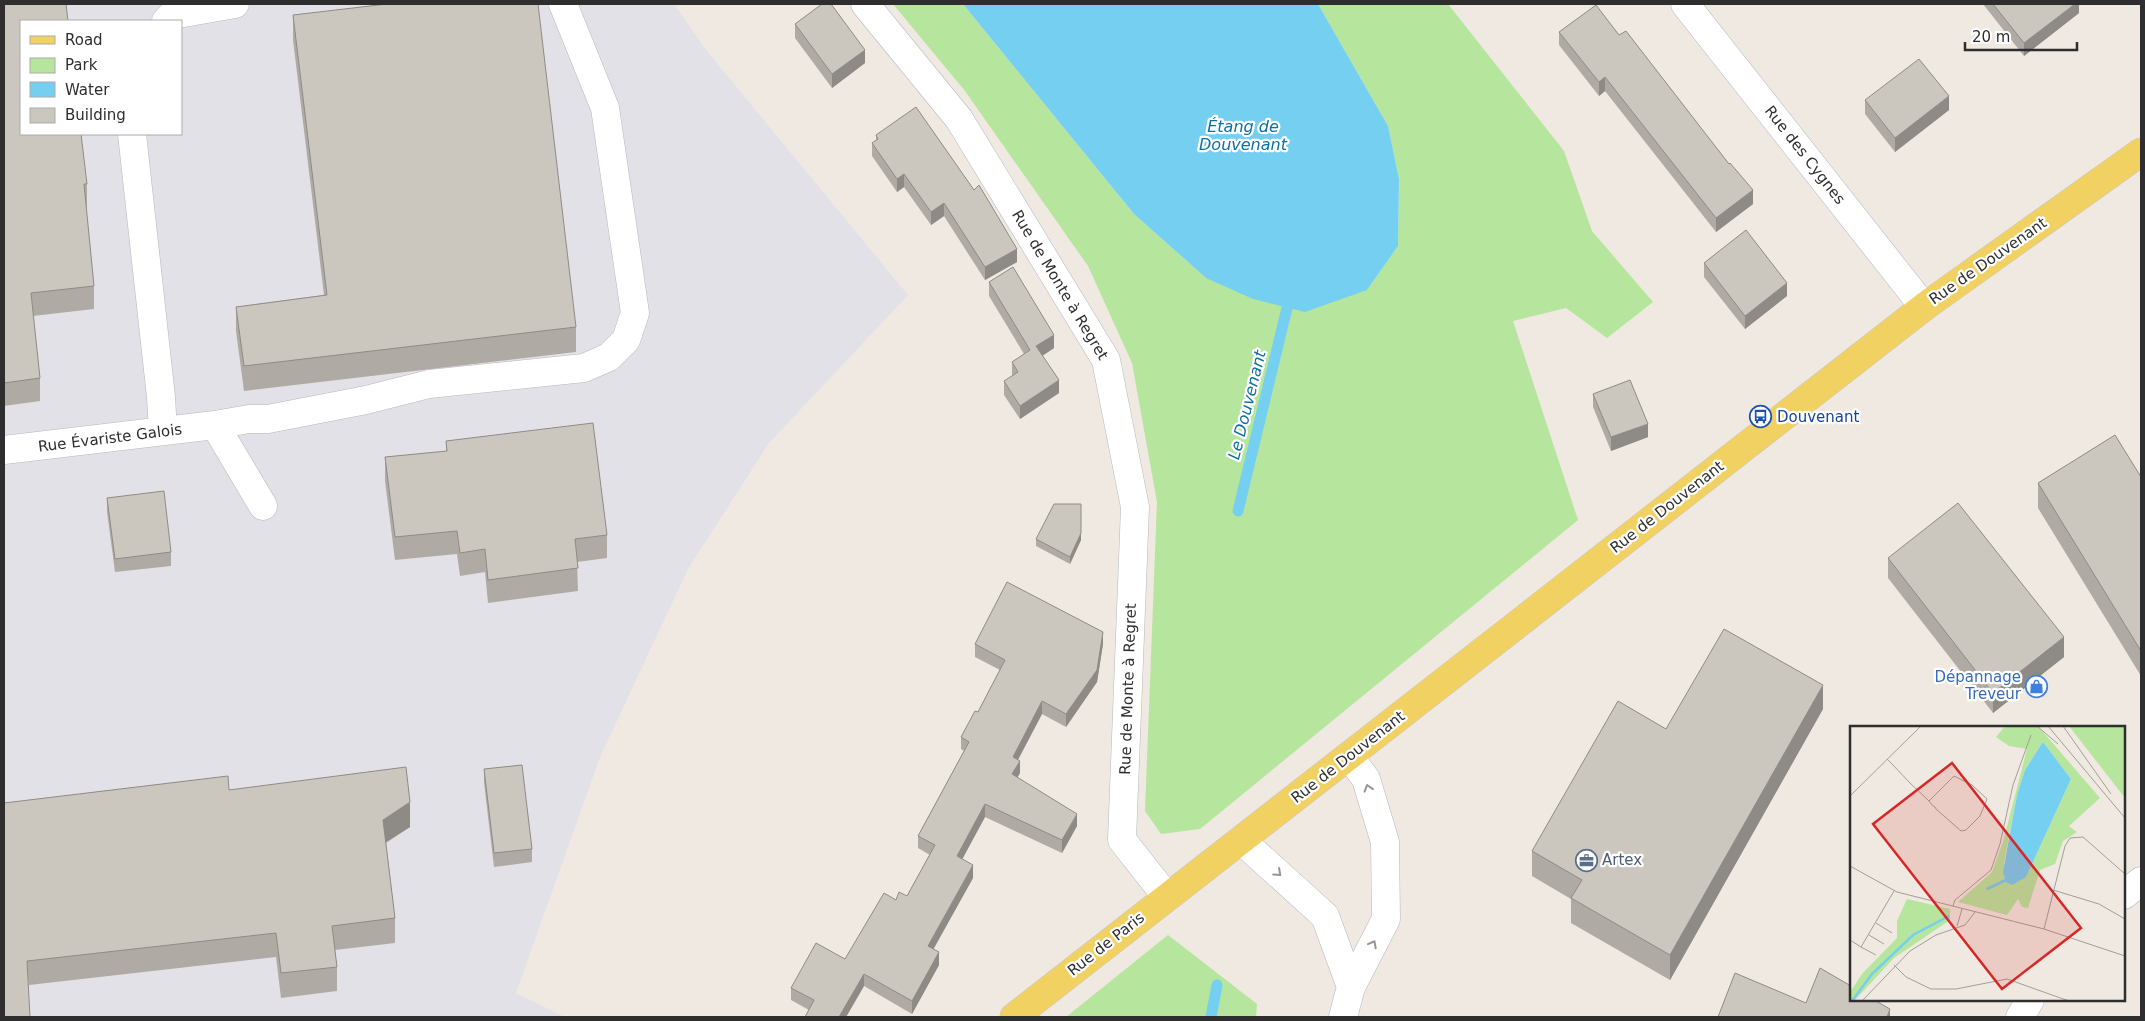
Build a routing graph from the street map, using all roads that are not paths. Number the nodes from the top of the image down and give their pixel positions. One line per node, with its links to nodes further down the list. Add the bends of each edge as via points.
1 (236, 4): 5 (street, via 172,15)
2 (563, 4): 9 (street, Rue Évariste Galois, via 605,108 635,313 626,340 609,357 584,368 429,384 268,419)
3 (865, 4): 18 (street, Rue de Monte à Regret, via 959,119 1106,360 1135,507 1122,840)
4 (1685, 4): 8 (street, Rue des Cygnes)
5 (167, 20)
6 (132, 135): 10 (street)
7 (2141, 152): 8 (main road, Rue de Douvenant)
8 (1924, 306): 13 (main road, Rue de Douvenant)
9 (215, 425): 10 (street, Rue Évariste Galois); 12 (street)
10 (163, 431): 11 (street, Rue Évariste Galois)
11 (4, 450)
12 (263, 506)
13 (1349, 756): 14 (main road, Rue de Douvenant); 19 (street, one-way to 13, via 1386,919 1385,842 1366,779)
14 (1242, 840): 15 (main road, Rue de Douvenant); 19 (street, one-way to 19, via 1325,916)
15 (1200, 872): 18 (main road, Rue de Paris)
16 (2141, 881): 17 (street)
17 (2125, 894)
18 (1167, 897): 21 (main road, Rue de Paris)
19 (1351, 988): 22 (street)
20 (2029, 1001): 23 (street)
21 (1014, 1017)
22 (1343, 1017)
23 (2020, 1017)

